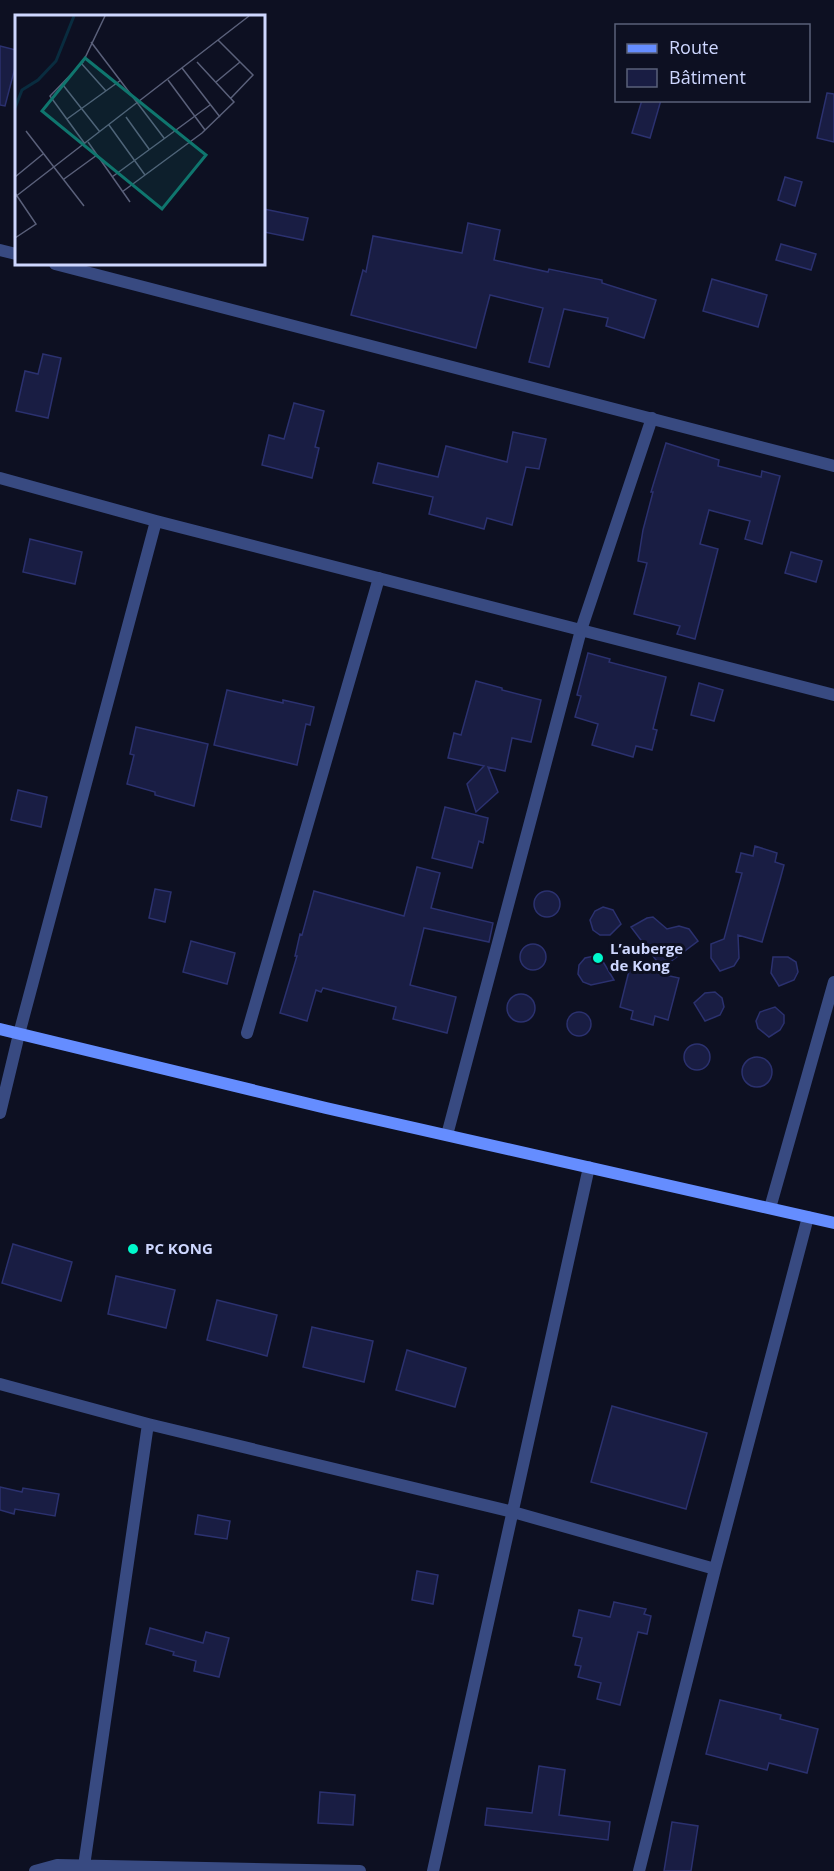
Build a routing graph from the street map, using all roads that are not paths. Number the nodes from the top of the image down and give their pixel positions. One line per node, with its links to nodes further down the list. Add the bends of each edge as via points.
1 (0, 250): 2 (street)
2 (15, 254)
3 (63, 266): 4 (street)
4 (652, 418): 5 (street); 9 (street)
5 (834, 466)
6 (0, 478): 7 (street)
7 (156, 521): 8 (street); 15 (street)
8 (380, 578): 9 (street); 14 (street)
9 (581, 630): 10 (street); 17 (street)
10 (834, 694)
11 (834, 982): 12 (street)
12 (829, 1020): 19 (street)
13 (0, 1029): 15 (main road)
14 (248, 1033)
15 (19, 1034): 16 (street); 17 (main road)
16 (0, 1113)
17 (447, 1135): 18 (main road)
18 (589, 1167): 19 (main road); 24 (street)
19 (770, 1208): 20 (main road)
20 (808, 1217): 21 (main road); 25 (street)
21 (834, 1223)
22 (0, 1384): 23 (street)
23 (148, 1424): 24 (street); 26 (street)
24 (513, 1512): 25 (street); 29 (street)
25 (715, 1569): 30 (street)
26 (84, 1866): 27 (street, via 57,1865); 28 (street)
27 (35, 1871)
28 (360, 1871)
29 (433, 1871)
30 (639, 1871)

